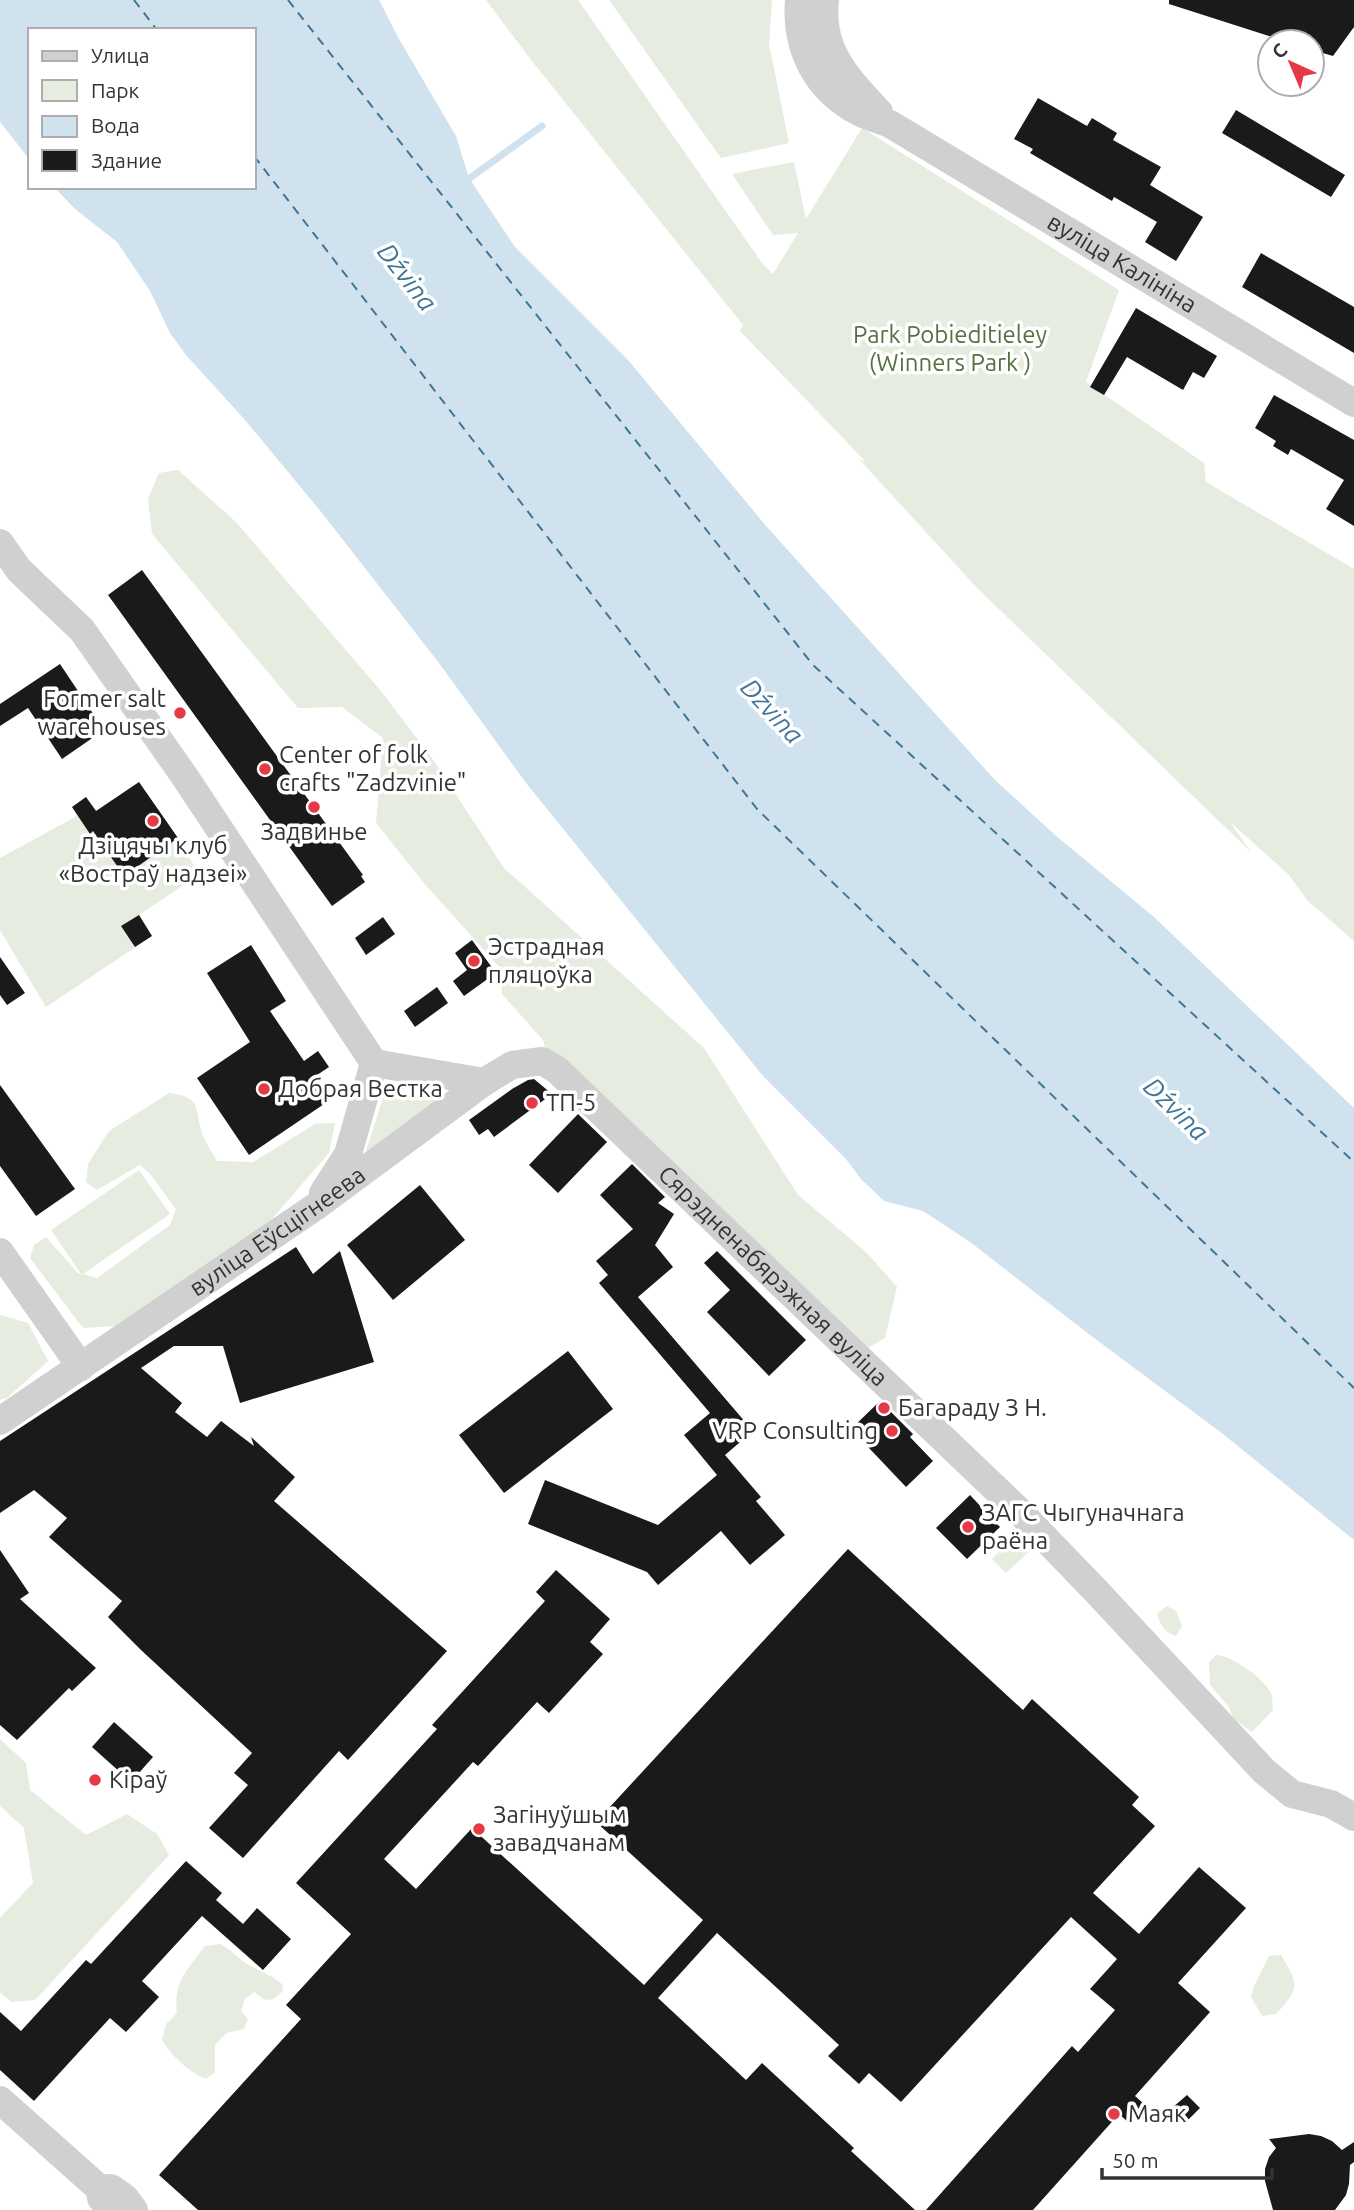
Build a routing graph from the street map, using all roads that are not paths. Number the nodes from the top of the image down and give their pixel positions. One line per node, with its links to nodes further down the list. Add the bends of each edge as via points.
1 (799, 0): 3 (street, вуліца Калініна, via 800,33 814,73 851,107)
2 (825, 0): 3 (street, вуліца Калініна, via 824,26 833,56 848,80)
3 (890, 124): 4 (street, вуліца Калініна)
4 (1354, 403)
5 (0, 543): 6 (street, via 19,570 82,630)
6 (373, 1063): 8 (street); 9 (street, via 348,1154)
7 (557, 1070): 8 (street, вуліца Еўсцігнеева, via 542,1061 512,1065); 13 (street, Сярэдненабярэжная вуліца, via 1017,1510 1264,1772 1292,1794 1331,1804)
8 (484, 1082): 9 (street, вуліца Еўсцігнеева)
9 (314, 1207): 11 (street, вуліца Еўсцігнеева)
10 (0, 1252): 11 (street)
11 (82, 1367): 12 (street, вуліца Еўсцігнеева)
12 (0, 1422)
13 (1354, 1817)
14 (0, 2100): 15 (street)
15 (105, 2200): 16 (street, via 111,2188)
16 (134, 2210)

